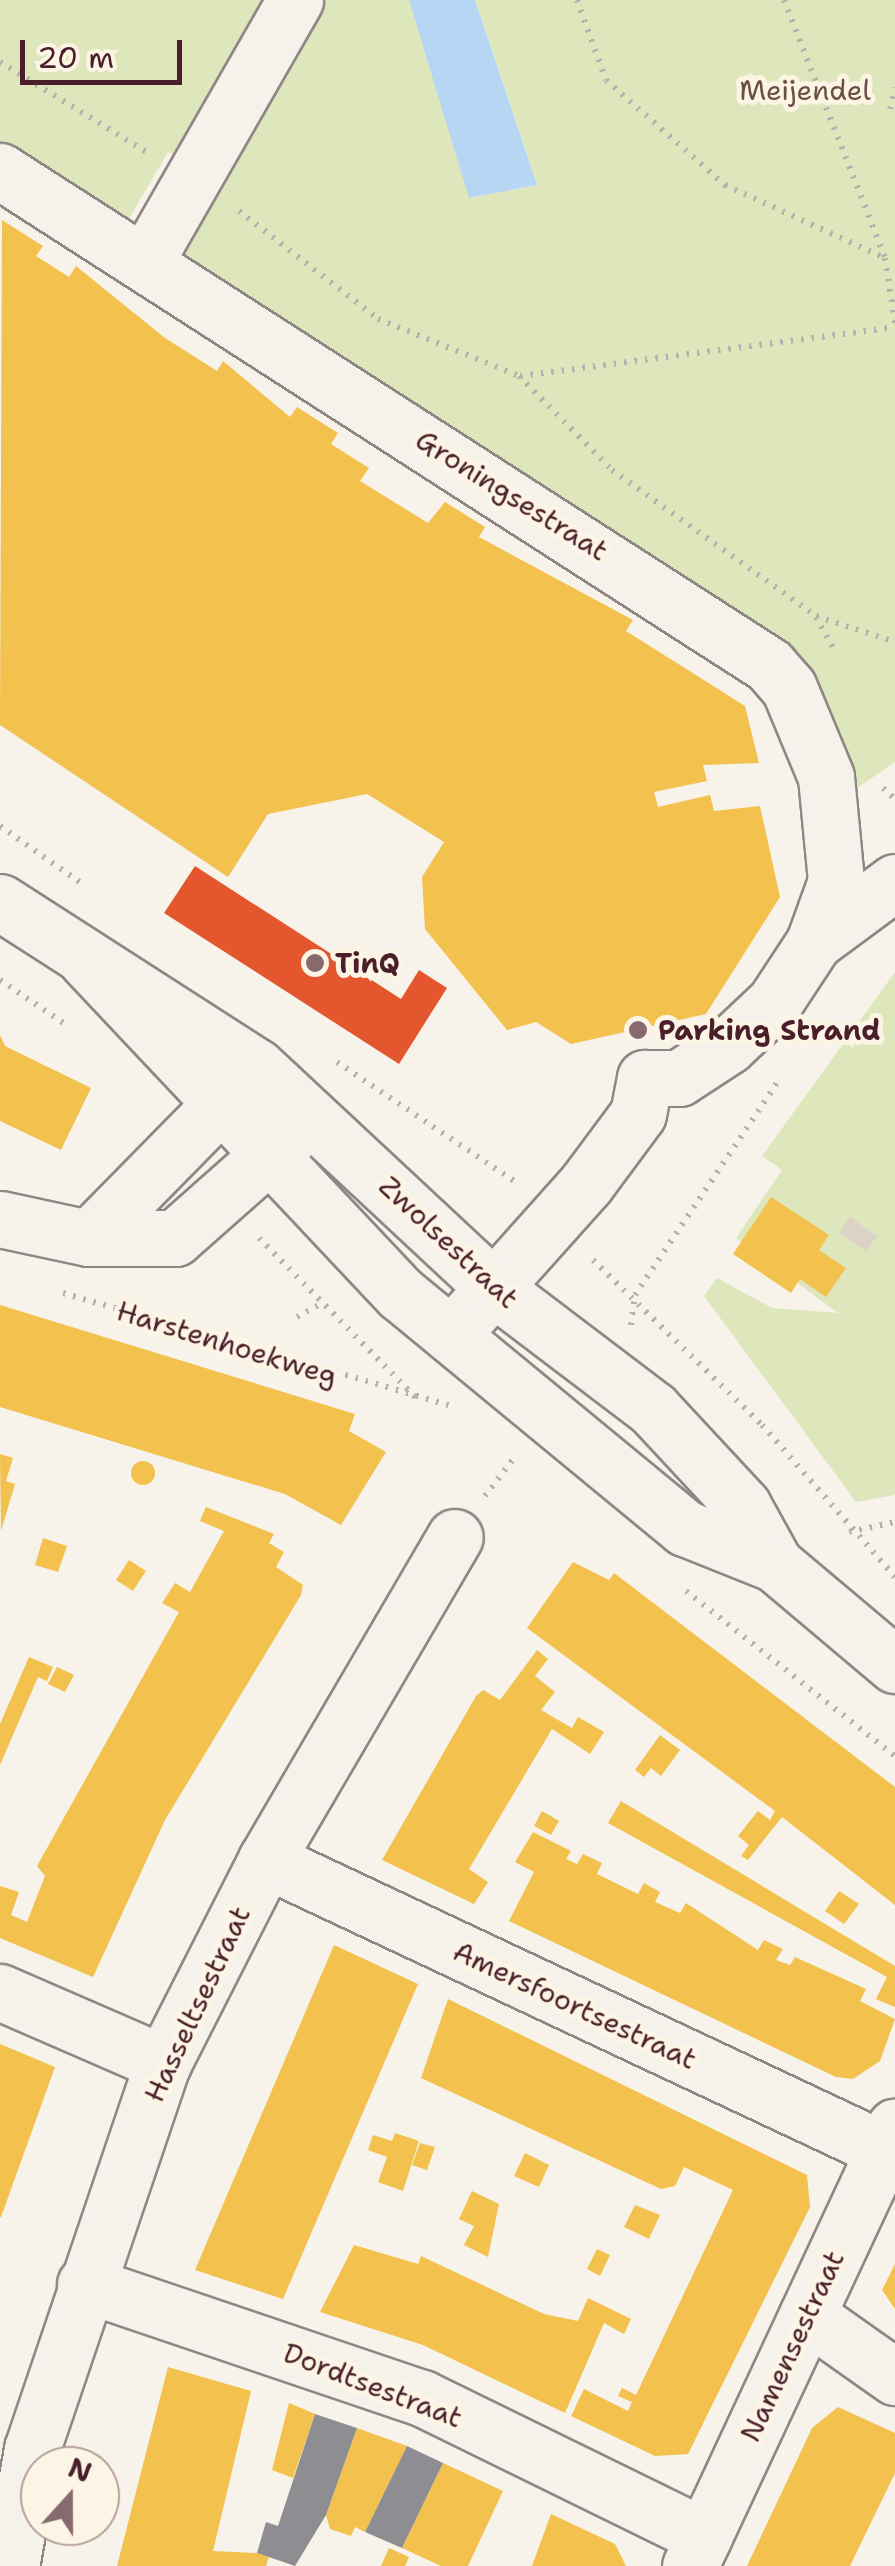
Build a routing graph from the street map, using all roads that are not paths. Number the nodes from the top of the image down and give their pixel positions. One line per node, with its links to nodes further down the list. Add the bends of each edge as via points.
1 (295, 0): 3 (street)
2 (0, 171): 3 (street, Groningsestraat)
3 (145, 262): 6 (street, Groningsestraat, via 769,664 790,688 826,777 836,881)
4 (895, 882): 6 (street)
5 (0, 902): 7 (street, Zwolsestraat)
6 (814, 942): 14 (street, via 774,1003 728,1046 679,1078 645,1078 638,1114)
7 (86, 960): 8 (street, Zwolsestraat); 9 (street, Zwolsestraat)
8 (257, 1067): 9 (street); 10 (street, Zwolsestraat)
9 (218, 1106): 11 (street, Zwolsestraat); 13 (street)
10 (313, 1116): 11 (street); 14 (street, Zwolsestraat)
11 (268, 1158): 13 (street, via 174,1238); 15 (street, Zwolsestraat)
12 (0, 1219): 13 (street)
13 (88, 1238)
14 (494, 1289): 15 (street); 17 (street, Zwolsestraat, via 652,1410 743,1506)
15 (451, 1335): 17 (street, Zwolsestraat, via 685,1528)
16 (455, 1537): 19 (street, Hasseltsestraat)
17 (775, 1564): 18 (street, Zwolsestraat)
18 (895, 1665)
19 (266, 1860): 21 (street, Hasseltsestraat); 22 (street, Amersfoortsestraat)
20 (0, 1992): 21 (street)
21 (163, 2063): 23 (street, Hasseltsestraat)
22 (890, 2138): 24 (street, Namensestraat)
23 (86, 2284): 26 (street, Hasseltsestraat); 27 (street, Dordtsestraat, via 422,2398)
24 (807, 2315): 25 (street); 27 (street, Namensestraat)
25 (895, 2377)
26 (16, 2447): 28 (street, Hasseltsestraat)
27 (697, 2551)
28 (11, 2566)

